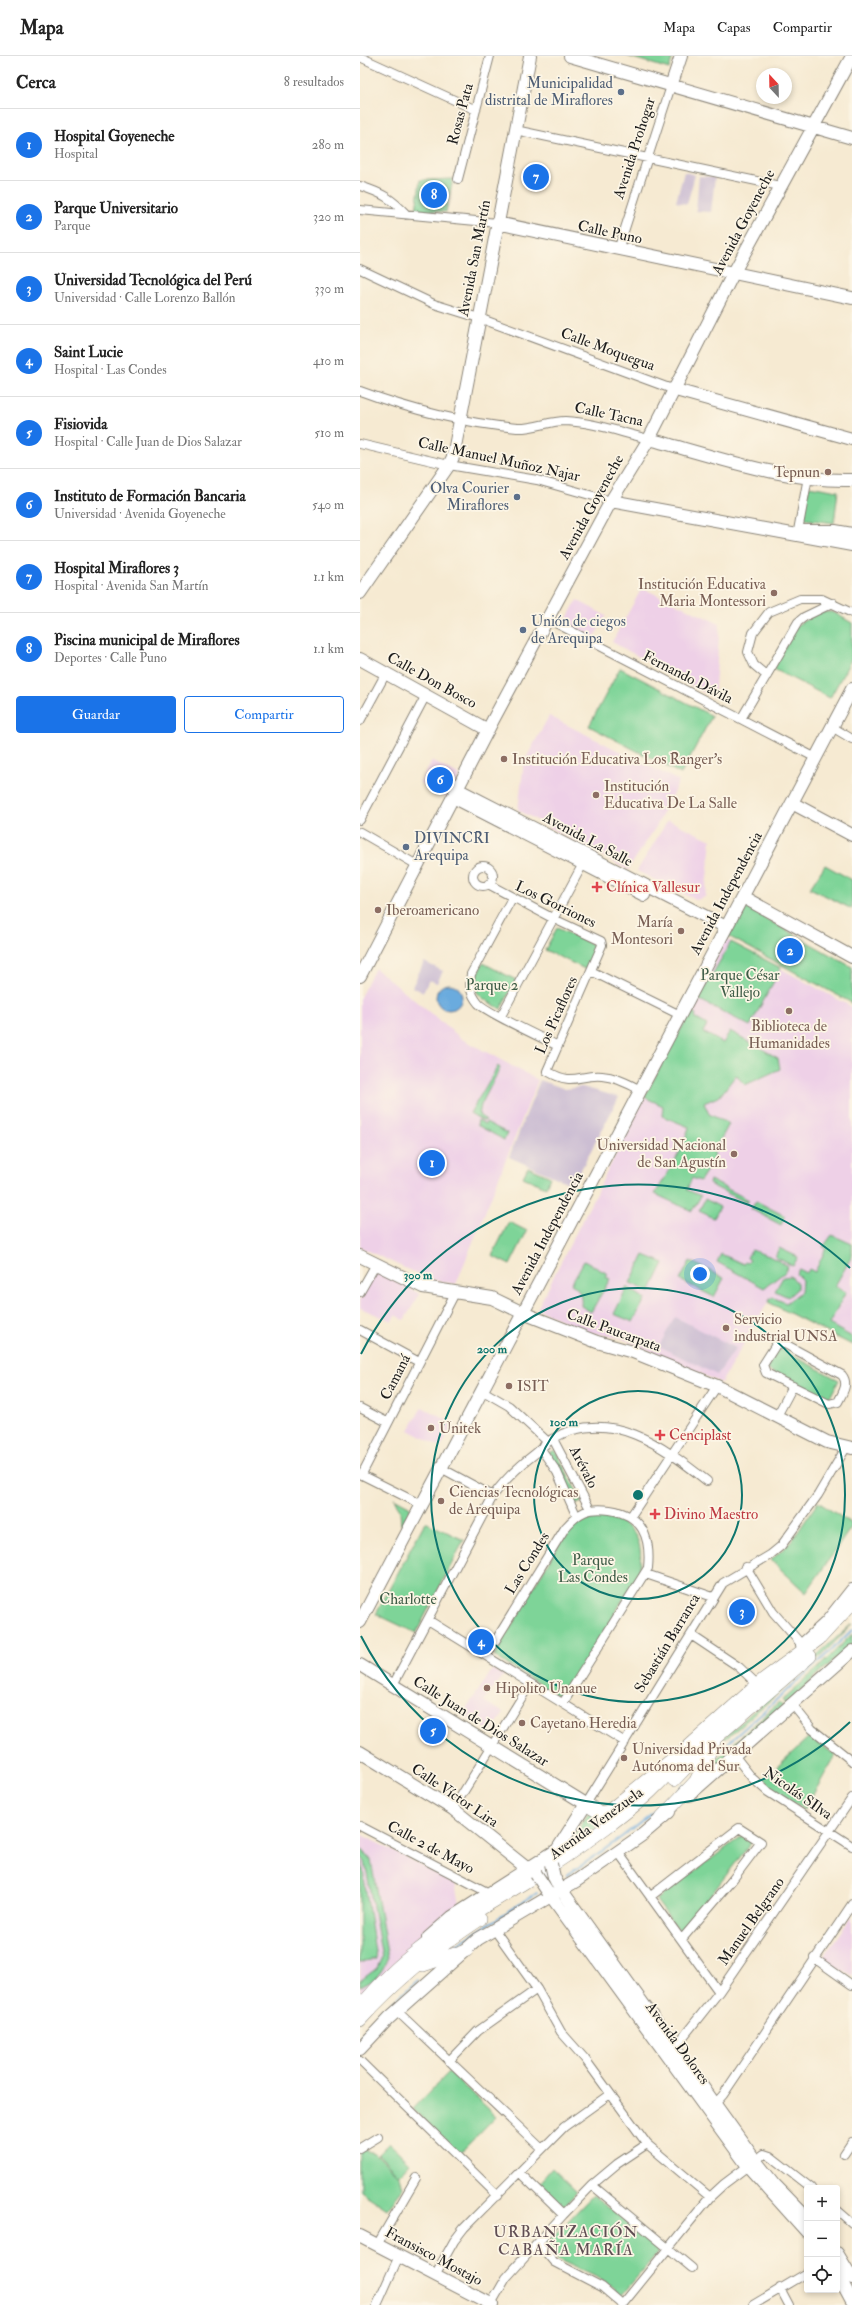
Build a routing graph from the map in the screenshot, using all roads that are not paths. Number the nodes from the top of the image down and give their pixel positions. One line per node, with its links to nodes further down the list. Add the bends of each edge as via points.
1 (490, 56): 8 (street, Rosas Pata)
2 (530, 56): 10 (main road, Avenida San Martín)
3 (570, 56): 7 (main road)
4 (681, 56): 7 (main road, Avenida Prohogar)
5 (852, 56): 9 (main road, Avenida Goyeneche)
6 (360, 57): 8 (street)
7 (671, 86): 9 (main road); 12 (street, Avenida Prohogar)
8 (476, 110): 13 (street, Rosas Pata)
9 (812, 127): 11 (main road); 15 (main road, Avenida Goyeneche)
10 (516, 130): 12 (street); 18 (main road, Avenida San Martín)
11 (852, 138)
12 (647, 157): 15 (street); 19 (street, Avenida Prohogar)
13 (458, 179)
14 (360, 186): 17 (street, via 382,193)
15 (780, 186): 21 (main road, Avenida Goyeneche)
16 (360, 210): 17 (street, Calle Puno)
17 (407, 214): 18 (street, Calle Puno)
18 (497, 223): 19 (main road, Calle Puno); 23 (main road, Avenida San Martín)
19 (618, 250): 21 (main road, Calle Puno)
20 (360, 268): 23 (street, Calle Moquegua, via 434,304)
21 (733, 274): 22 (main road, Calle Puno); 24 (main road, Avenida Goyeneche)
22 (852, 298)
23 (479, 318): 24 (street, Calle Moquegua); 26 (main road, Avenida San Martín)
24 (672, 389): 27 (main road, Avenida Goyeneche); 28 (main road, Calle Moquegua)
25 (360, 392): 26 (street, Calle Tacna, via 401,407)
26 (461, 420): 27 (street, Calle Tacna, via 519,428 555,422 580,422); 30 (main road, Avenida San Martín)
27 (649, 439): 31 (main road, Calle Tacna, via 767,470); 33 (main road, Avenida Goyeneche)
28 (852, 439)
29 (360, 444): 30 (street, Calle Manuel Muñoz Najar)
30 (450, 465): 33 (street, Calle Manuel Muñoz Najar, via 537,480); 39 (main road)
31 (808, 477): 32 (main road, Calle Tacna, via 832,481); 34 (street)
32 (852, 480)
33 (611, 501): 37 (main road, Calle Manuel Muñoz Najar); 42 (main road, Avenida Goyeneche)
34 (799, 523): 35 (main road); 37 (street)
35 (835, 531): 36 (main road); 37 (main road, via 803,531)
36 (852, 534)
37 (797, 536): 38 (main road, Calle Manuel Muñoz Najar)
38 (852, 545)
39 (360, 593)
40 (833, 603): 41 (street); 45 (street, via 798,622); 45 (street, via 822,599 800,599 769,612 761,620 753,633 748,652 754,665)
41 (852, 613)
42 (548, 619): 48 (street, Fernando Dávila); 51 (main road, Avenida Goyeneche)
43 (360, 659): 44 (main road, Calle Don Bosco)
44 (386, 673): 47 (main road, Calle Don Bosco); 49 (street)
45 (767, 676): 48 (street)
46 (852, 689): 50 (main road, Avenida Independencia)
47 (426, 695): 51 (main road, Calle Don Bosco); 56 (street)
48 (741, 719): 53 (street, Fernando Dávila)
49 (360, 721)
50 (832, 727): 52 (street); 53 (main road, Avenida Independencia)
51 (488, 730): 54 (main road, Avenida Goyeneche)
52 (852, 739)
53 (816, 758): 55 (main road, Avenida Independencia)
54 (455, 793): 59 (main road, Avenida La Salle); 60 (main road, Avenida Goyeneche)
55 (792, 803): 58 (main road); 62 (main road, Avenida Independencia)
56 (360, 820)
57 (360, 832): 60 (street)
58 (852, 835)
59 (584, 861): 64 (street); 65 (main road, Avenida La Salle)
60 (416, 865): 66 (main road, Avenida Goyeneche)
61 (488, 884): 63 (street, Los Gorriones)
62 (743, 897): 65 (main road, Avenida Independencia); 67 (main road)
63 (512, 898): 64 (street, Los Gorriones); 71 (street, via 471,974 469,984 478,1004)
64 (554, 919): 68 (street, Los Gorriones, via 601,941 602,948); 71 (street)
65 (724, 931): 70 (main road, Avenida Independencia)
66 (365, 957): 69 (main road, Avenida Goyeneche)
67 (852, 957)
68 (591, 971): 70 (street); 72 (street, Los Picaflores)
69 (360, 976)
70 (680, 1015): 73 (main road, Avenida Independencia)
71 (501, 1016): 72 (street)
72 (558, 1046): 73 (street, Los Picaflores, via 547,1071 558,1077 579,1080 601,1076 616,1079)
73 (640, 1090): 78 (main road, Avenida Independencia)
74 (360, 1256): 75 (main road, Calle Paucarpata)
75 (376, 1264): 76 (street); 77 (main road, Calle Paucarpata, via 423,1287)
76 (360, 1292)
77 (455, 1293): 78 (main road, Calle Paucarpata, via 492,1298); 80 (street, Camaná)
78 (523, 1313): 81 (main road, Calle Paucarpata); 83 (main road, Avenida Independencia)
79 (360, 1330): 80 (street)
80 (419, 1362): 86 (street, Camaná)
81 (717, 1386): 85 (main road, Calle Paucarpata); 90 (street)
82 (793, 1386): 82 (street, via 834,1404 838,1402 846,1384 842,1375 785,1344 777,1343 763,1365 764,1370); 85 (street)
83 (483, 1391): 87 (street, Arévalo, via 509,1406); 91 (main road, Avenida Independencia)
84 (360, 1408): 86 (street)
85 (777, 1416): 88 (main road, Calle Paucarpata, via 827,1442)
86 (387, 1422): 92 (street, Camaná)
87 (551, 1440): 89 (street); 90 (street, via 584,1429 617,1429 646,1438); 96 (street, Arévalo)
88 (849, 1447): 99 (street, Sebastián Barranca, via 789,1536 770,1555)
89 (541, 1449): 94 (street, via 510,1474); 97 (street, Arévalo, via 557,1472)
90 (673, 1454): 93 (street); 98 (street)
91 (441, 1468): 94 (street); 95 (main road, Avenida Independencia)
92 (361, 1474): 95 (street)
93 (707, 1481)
94 (493, 1496): 106 (street)
95 (422, 1505): 104 (main road, Avenida Independencia)
96 (590, 1509): 97 (street, Las Condes); 98 (street)
97 (576, 1516): 111 (street, Las Condes, via 565,1528)
98 (631, 1516): 100 (street, via 643,1531 648,1543)
99 (746, 1568): 102 (street, Sebastián Barranca, via 724,1583); 109 (street, via 774,1612)
100 (646, 1574): 102 (street); 117 (street)
101 (852, 1590): 109 (main road, Avenida Venezuela, via 826,1623)
102 (713, 1598): 108 (street, Sebastián Barranca)
103 (852, 1603): 112 (main road, Avenida Venezuela, via 820,1638 794,1659)
104 (364, 1605): 107 (main road, Avenida Independencia)
105 (852, 1616): 116 (main road, Avenida Venezuela, via 826,1644)
106 (428, 1620): 111 (street); 115 (street)
107 (360, 1622)
108 (690, 1635): 116 (street, via 739,1667); 120 (street, Sebastián Barranca)
109 (802, 1645): 112 (main road, Avenida Venezuela)
110 (852, 1651): 118 (main road)
111 (486, 1656): 114 (street)
112 (783, 1664): 116 (main road, Avenida Venezuela)
113 (360, 1665): 115 (main road, Calle Juan de Dios Salazar)
114 (530, 1684): 117 (street); 121 (street)
115 (393, 1685): 121 (main road, Calle Juan de Dios Salazar)
116 (762, 1689): 119 (main road, Avenida Venezuela); 122 (main road, Avenida Venezuela)
117 (563, 1703): 120 (street)
118 (792, 1704): 124 (main road); 125 (street, via 812,1729)
119 (715, 1738): 129 (main road, via 696,1781); 145 (main road, Avenida Venezuela, via 694,1757 659,1797 612,1834 573,1862 455,1935)
120 (625, 1742): 127 (street, Sebastián Barranca)
121 (491, 1747): 127 (main road, Calle Juan de Dios Salazar); 128 (street)
122 (685, 1750): 127 (main road, via 609,1811 600,1812); 143 (main road, Avenida Venezuela, via 677,1764 655,1789 582,1846 460,1921)
123 (360, 1752): 128 (main road, Calle Víctor Lira)
124 (734, 1755): 129 (main road); 131 (street, Nicolás SIlva, via 752,1778 768,1792)
125 (852, 1762)
126 (852, 1798): 131 (street, Manuel Belgrano)
127 (586, 1804): 133 (main road, Sebastián Barranca)
128 (453, 1809): 135 (main road, Calle Víctor Lira)
129 (661, 1818): 134 (main road)
130 (360, 1826): 137 (street, Calle 2 de Mayo)
131 (830, 1832): 132 (street, Nicolás SIlva); 149 (street, Manuel Belgrano)
132 (852, 1846)
133 (557, 1850): 135 (main road, Sebastián Barranca); 136 (main road, Avenida Dolores, bridge, via 552,1864)
134 (618, 1852): 136 (main road); 138 (street)
135 (532, 1872): 136 (main road, Avenida Dolores, bridge); 137 (main road, Avenida Venezuela)
136 (555, 1891): 140 (main road); 155 (main road, Avenida Dolores)
137 (489, 1893): 143 (main road, Avenida Venezuela, via 439,1927)
138 (651, 1896): 141 (street); 141 (street, via 739,1828 761,1842)
139 (852, 1904): 144 (street)
140 (494, 1929): 142 (main road); 148 (street)
141 (682, 1939): 149 (street)
142 (467, 1950): 145 (main road); 152 (main road)
143 (415, 1952): 147 (main road, Avenida Venezuela)
144 (814, 1958): 146 (street); 159 (street)
145 (414, 1968): 153 (main road, Avenida Venezuela)
146 (852, 1985)
147 (379, 1986): 150 (main road); 151 (main road, Avenida Venezuela)
148 (537, 1989): 157 (street, via 478,2031); 158 (street, via 561,2032 585,2059)
149 (719, 1992): 155 (street, Manuel Belgrano)
150 (360, 2001)
151 (360, 2007)
152 (398, 2011): 154 (main road); 157 (street)
153 (360, 2020)
154 (360, 2049)
155 (671, 2052): 159 (main road, Avenida Dolores)
156 (360, 2061): 171 (street)
157 (449, 2061): 164 (street)
158 (610, 2094): 162 (street); 164 (street, via 564,2128)
159 (712, 2107): 166 (main road, Avenida Dolores)
160 (378, 2137): 163 (street)
161 (852, 2142): 165 (street)
162 (647, 2144): 169 (street); 172 (street)
163 (360, 2148)
164 (542, 2149): 167 (street)
165 (844, 2154)
166 (751, 2162): 170 (street, via 764,2154 770,2156); 172 (street); 175 (main road, Avenida Dolores); 177 (main road, Avenida Dolores)
167 (520, 2173): 171 (street); 174 (street)
168 (416, 2178): 180 (street)
169 (592, 2185): 174 (street); 181 (street)
170 (807, 2185)
171 (498, 2196): 185 (street, via 459,2235)
172 (710, 2197): 181 (street)
173 (840, 2213): 176 (street)
174 (562, 2215): 179 (street)
175 (804, 2215)
176 (852, 2223)
177 (804, 2228)
178 (360, 2236): 180 (main road, Fransisco Mostajo)
179 (538, 2243): 191 (street, via 506,2278); 193 (street, via 554,2262 602,2287)
180 (377, 2244): 182 (main road, Fransisco Mostajo)
181 (668, 2248): 184 (street); 193 (street)
182 (399, 2256): 185 (main road, Fransisco Mostajo); 192 (street)
183 (839, 2257): 187 (main road)
184 (692, 2268)
185 (435, 2275): 191 (main road, Fransisco Mostajo)
186 (804, 2275): 189 (street)
187 (852, 2278)
188 (840, 2279): 190 (main road)
189 (780, 2288): 194 (street); 195 (street)
190 (852, 2301)
191 (492, 2304)
192 (377, 2305)
193 (622, 2305)
194 (753, 2305)
195 (789, 2305)

